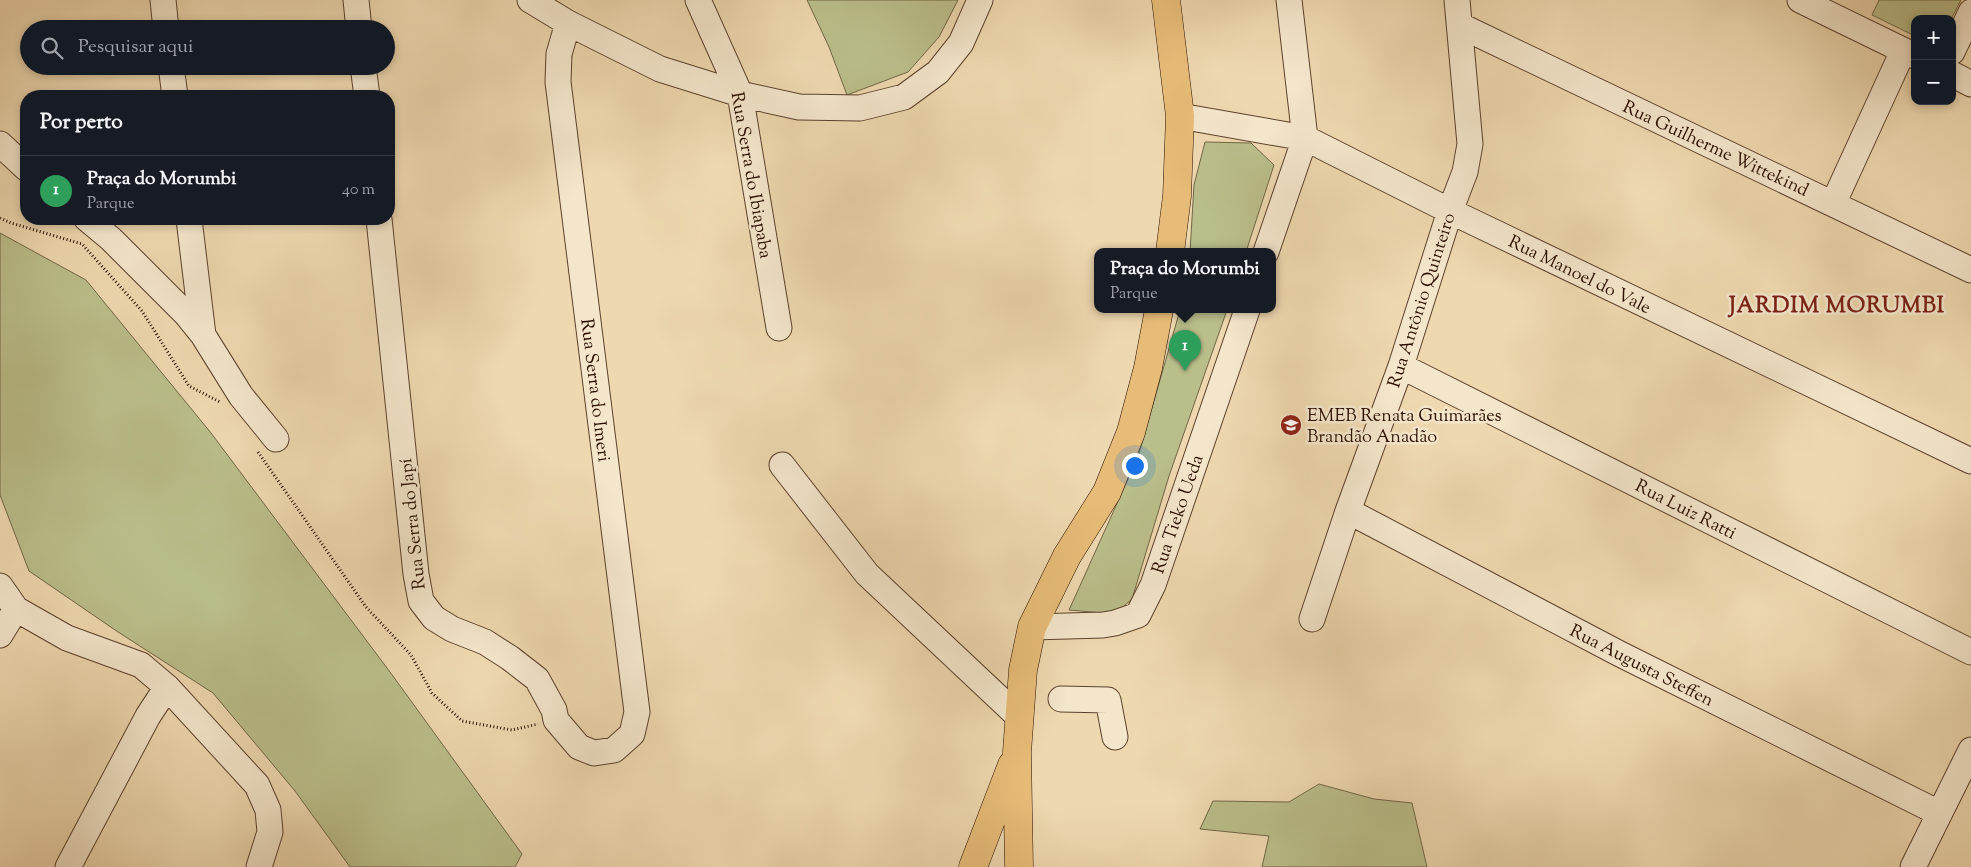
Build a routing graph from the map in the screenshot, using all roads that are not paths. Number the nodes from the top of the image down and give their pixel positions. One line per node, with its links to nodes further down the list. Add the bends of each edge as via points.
1 (163, 0): 12 (street)
2 (356, 0): 13 (street)
3 (530, 0): 14 (street)
4 (698, 0): 24 (street, Rua Serra do Ibiapaba)
5 (980, 0): 24 (street, via 961,43 938,72 904,96 860,108 798,106)
6 (1166, 0): 25 (main road)
7 (1289, 0): 26 (street)
8 (1457, 0): 15 (street, Rua Antônio Quinteiro)
9 (1800, 0): 10 (street)
10 (1846, 10): 17 (street)
11 (1971, 12): 16 (street)
12 (165, 20)
13 (359, 20)
14 (568, 23): 24 (street, via 660,69); 56 (street, Rua Serra do Imeri, via 560,54 558,82 637,712 632,734)
15 (1460, 26): 29 (street, Rua Guilherme Wittekind); 30 (street, Rua Antônio Quinteiro, via 1470,144)
16 (1956, 44)
17 (1909, 54): 29 (street)
18 (172, 75): 22 (street)
19 (364, 75): 23 (street)
20 (1956, 76): 21 (street)
21 (1971, 84)
22 (173, 90)
23 (365, 90)
24 (740, 94): 39 (street, Rua Serra do Ibiapaba)
25 (1180, 116): 26 (street, Rua Manoel do Vale); 34 (main road, via 1177,196)
26 (1305, 138): 30 (street, Rua Manoel do Vale); 35 (street)
27 (0, 144): 28 (street)
28 (20, 162)
29 (1833, 204): 36 (street, Rua Guilherme Wittekind)
30 (1450, 211): 41 (street, Rua Antônio Quinteiro); 43 (street, Rua Manoel do Vale)
31 (94, 225): 40 (street, via 186,314)
32 (190, 225): 40 (street)
33 (380, 225): 56 (street, Rua Serra do Japí, via 421,602 434,618 485,642 537,678 556,720 579,747 594,753)
34 (1170, 248)
35 (1267, 248)
36 (1971, 270)
37 (1159, 313): 49 (main road, via 1131,432 1107,492 1067,556)
38 (1246, 313): 49 (street, Rua Tieko Ueda, via 1153,585 1138,615 1115,623)
39 (779, 328)
40 (203, 335): 42 (street, via 241,396)
41 (1401, 366): 45 (street, Rua Antônio Quinteiro); 51 (street, Rua Luiz Ratti)
42 (264, 442)
43 (1971, 461)
44 (782, 465): 54 (street, via 867,574)
45 (1348, 511): 48 (street, Rua Antônio Quinteiro); 59 (street, Rua Augusta Steffen, via 1620,654)
46 (0, 586): 47 (street)
47 (16, 609): 50 (street); 52 (street, via 67,638 141,665)
48 (1312, 619)
49 (1032, 627): 54 (main road, via 1023,670)
50 (0, 635)
51 (1971, 652)
52 (167, 687): 60 (street, via 148,716); 61 (street, via 257,785 268,810 270,832)
53 (1062, 699): 55 (street, via 1108,700)
54 (1020, 718): 58 (main road)
55 (1115, 737)
56 (614, 750)
57 (1971, 750): 59 (street)
58 (1017, 752): 62 (main road); 63 (main road)
59 (1939, 813): 64 (street)
60 (68, 867)
61 (259, 867)
62 (973, 867)
63 (1019, 867)
64 (1913, 867)

